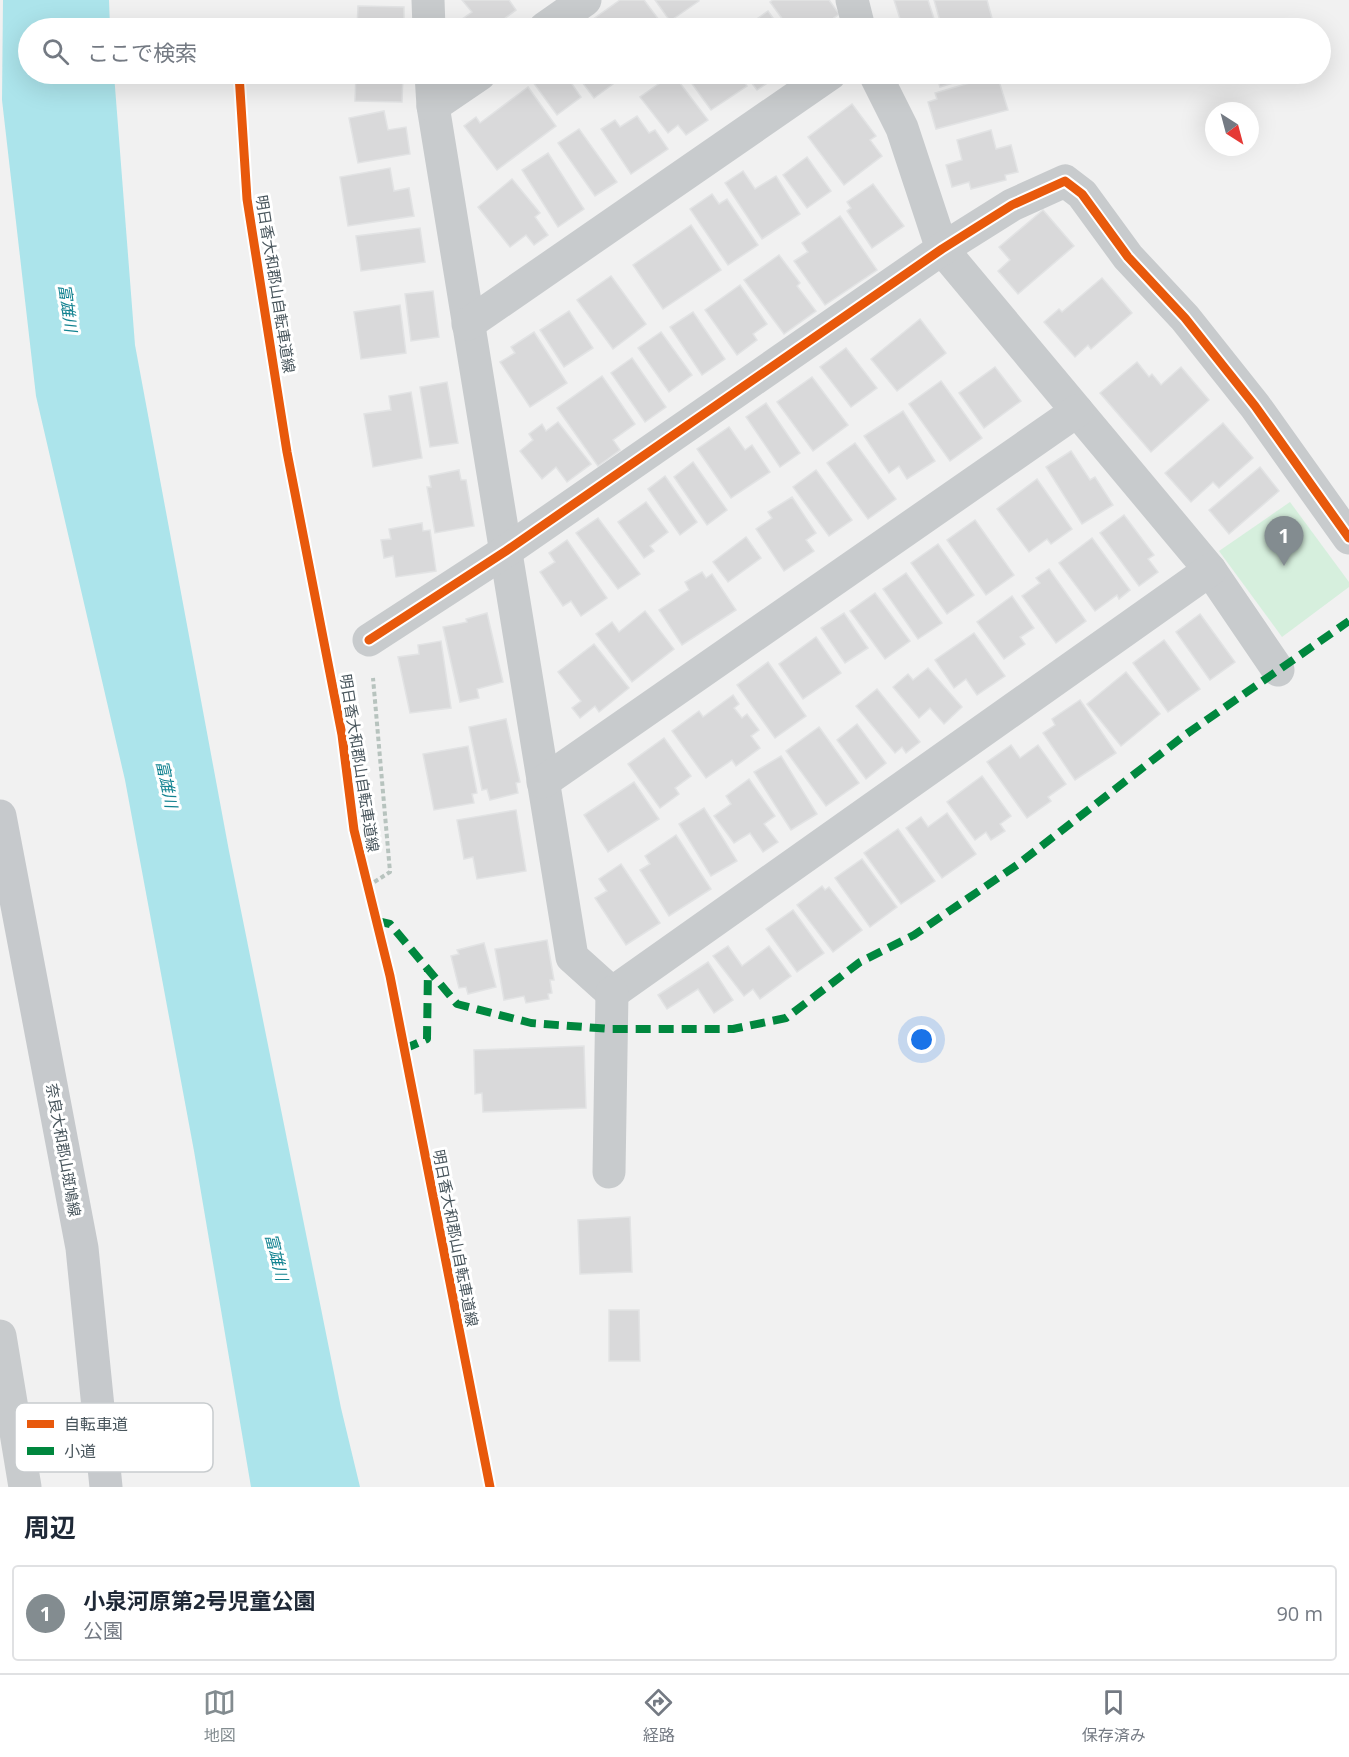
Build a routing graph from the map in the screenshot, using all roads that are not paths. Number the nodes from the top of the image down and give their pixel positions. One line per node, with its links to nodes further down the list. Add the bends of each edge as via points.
1 (428, 0): 4 (street)
2 (585, 0): 5 (street)
3 (852, 0): 6 (street)
4 (429, 18)
5 (559, 18)
6 (856, 18)
7 (432, 84): 11 (street)
8 (465, 84): 11 (street)
9 (816, 84): 13 (street)
10 (880, 84): 12 (street, via 902,128)
11 (433, 106): 13 (street)
12 (942, 249): 14 (street); 15 (street, via 1012,205 1065,182 1082,194 1128,257 1185,318 1255,406); 16 (street)
13 (468, 324): 16 (street)
14 (1077, 411): 17 (street); 20 (street)
15 (1349, 538)
16 (506, 551): 18 (street); 20 (street)
17 (1210, 570): 19 (street); 22 (street)
18 (369, 640)
19 (1278, 670)
20 (543, 782): 22 (street, via 572,957)
21 (0, 816): 25 (main road, 奈良大和郡山斑鳩線, via 82,1248)
22 (612, 993): 23 (street)
23 (609, 1172)
24 (0, 1336): 26 (street)
25 (98, 1403)
26 (15, 1427)
27 (23, 1472): 29 (street)
28 (104, 1472): 30 (main road, 奈良大和郡山斑鳩線)
29 (25, 1487)
30 (106, 1487)

